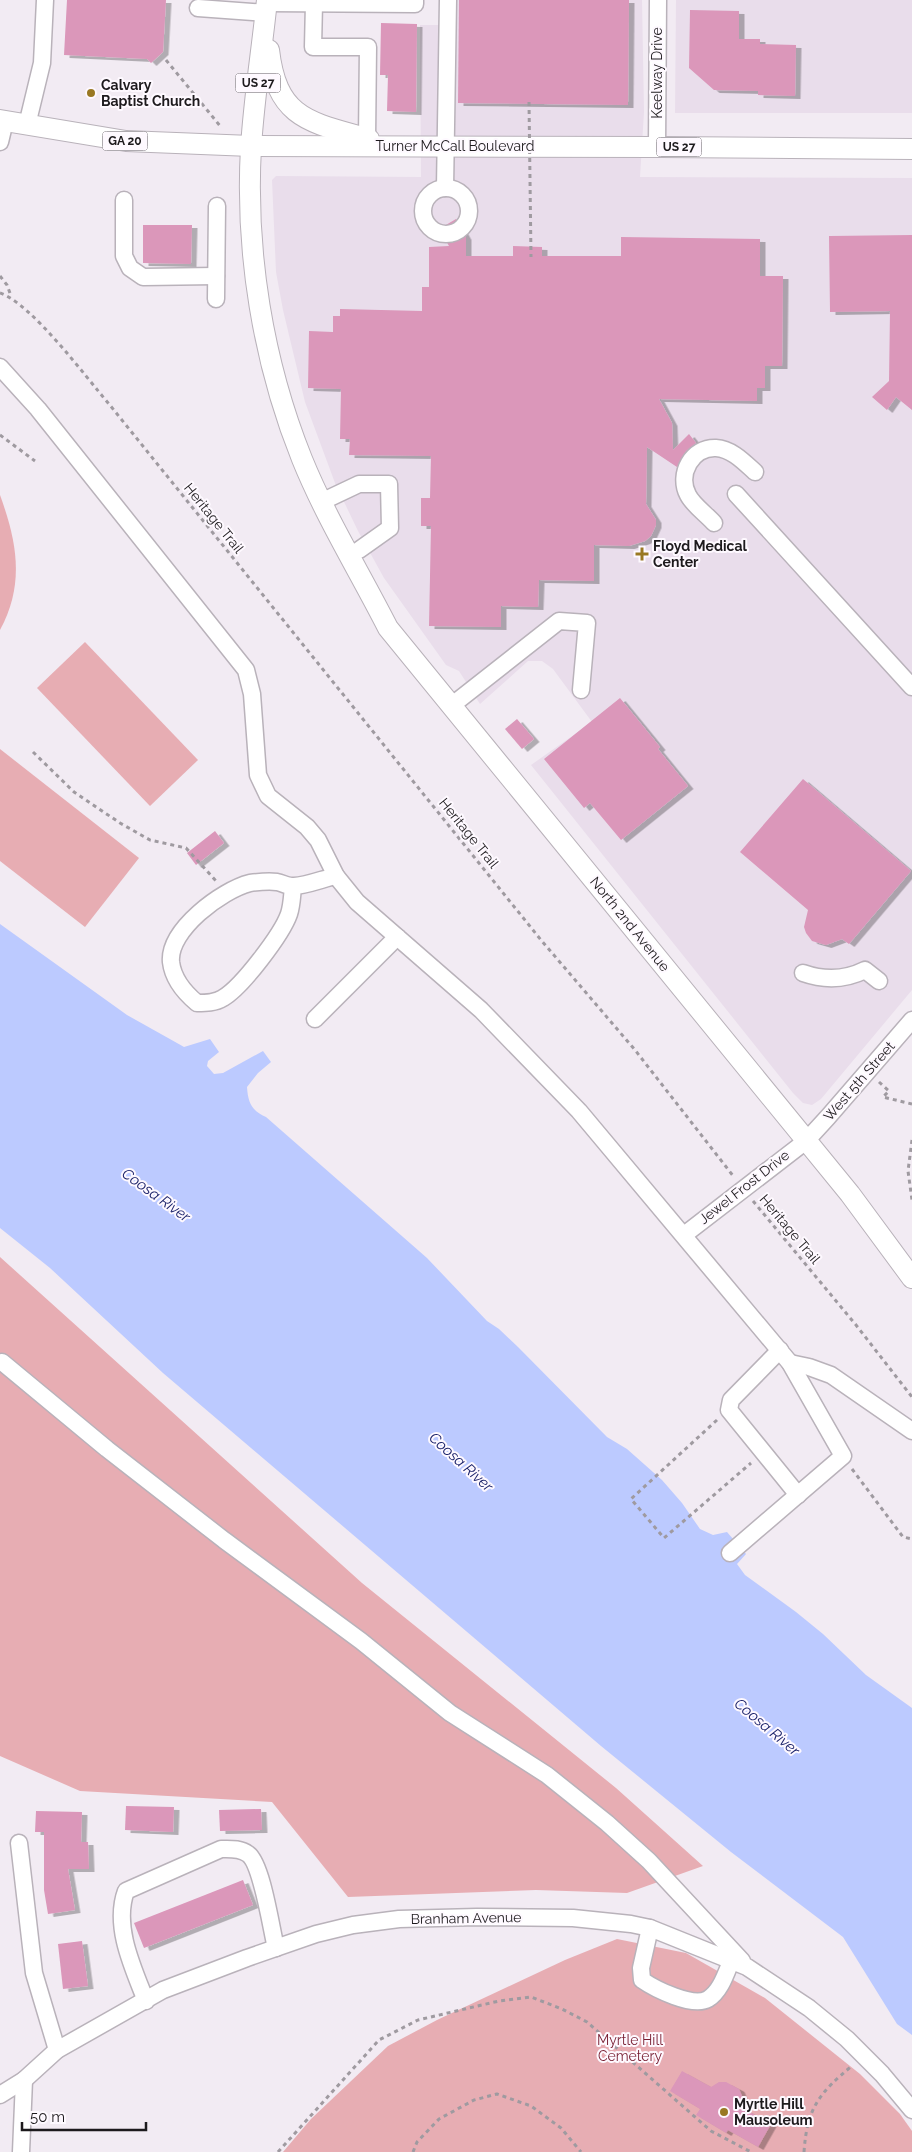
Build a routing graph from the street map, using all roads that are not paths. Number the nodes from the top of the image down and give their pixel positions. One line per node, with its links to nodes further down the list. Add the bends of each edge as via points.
1 (45, 0): 9 (street, via 42,63)
2 (415, 0): 5 (street, via 415,4)
3 (448, 0): 14 (street)
4 (658, 0): 15 (street, Keelway Drive)
5 (314, 3): 7 (street); 10 (street, via 313,46 368,47)
6 (198, 8): 7 (street)
7 (266, 9): 10 (main road, US 27, via 272,74 289,106 316,124); 12 (main road, US 27)
8 (3, 121): 9 (main road, Turner McCall Boulevard / GA 20); 11 (street)
9 (27, 125): 12 (main road, Turner McCall Boulevard / GA 20, via 126,141)
10 (367, 139): 13 (main road, US 27)
11 (0, 142)
12 (244, 146): 13 (main road, Turner McCall Boulevard / US 27); 25 (main road, North 2nd Avenue, via 261,315 286,414)
13 (390, 146): 14 (main road, Turner McCall Boulevard / US 27)
14 (446, 146): 15 (main road, Turner McCall Boulevard / US 27); 17 (street)
15 (657, 147): 16 (main road, Turner McCall Boulevard / US 27)
16 (912, 149)
17 (445, 188)
18 (124, 200): 20 (street, via 124,256 130,268 143,277)
19 (217, 206): 20 (street)
20 (216, 276): 21 (street)
21 (216, 300)
22 (0, 367): 31 (street, via 38,409 246,670 252,694 260,783 268,796 295,816 318,840)
23 (755, 472): 26 (street, via 730,452 716,448 699,452 690,460 684,479 685,489)
24 (736, 494): 28 (street)
25 (321, 502): 27 (main road, North 2nd Avenue, via 328,520); 27 (street, via 359,484 389,484 390,528)
26 (714, 523)
27 (358, 558): 30 (main road, North 2nd Avenue, via 388,628)
28 (912, 687)
29 (581, 690): 30 (street, via 587,623 559,621)
30 (451, 706): 38 (main road, North 2nd Avenue)
31 (336, 876): 32 (street); 33 (street, via 357,902)
32 (293, 887): 32 (street, via 262,882 226,892 185,928 172,951 171,962 180,986 197,1003 221,1000 253,970 289,914)
33 (397, 937): 36 (street); 39 (street, via 481,1010 540,1068)
34 (803, 973): 35 (street, via 830,978 855,975 865,970)
35 (879, 981)
36 (315, 1019)
37 (912, 1020): 38 (street, West 5th Street)
38 (806, 1140): 39 (street, Jewel Frost Drive); 40 (main road, North 2nd Avenue)
39 (684, 1235): 41 (street)
40 (912, 1278)
41 (780, 1350): 43 (street); 45 (street, via 732,1400 729,1410)
42 (1, 1362): 50 (street, via 107,1450 361,1641 450,1713 546,1775 607,1823 649,1861)
43 (790, 1363): 44 (street, via 832,1375); 45 (street, via 843,1456)
44 (912, 1431)
45 (798, 1495): 46 (street)
46 (730, 1553)
47 (19, 1842): 52 (street, via 34,1973)
48 (650, 1928): 49 (street, Branham Avenue, via 573,1918 399,1919 353,1925); 50 (street, Branham Avenue); 50 (street, via 641,1968 642,1980 655,1988 694,2002 707,2000)
49 (276, 1948): 51 (street, Branham Avenue, via 163,1990); 51 (street, via 257,1866 249,1854 237,1849 221,1849 126,1891 121,1903 122,1920 131,1962)
50 (740, 1963): 55 (street, Branham Avenue, via 816,2013 882,2074)
51 (146, 2001): 52 (street, Branham Avenue)
52 (57, 2050): 53 (street, Branham Avenue)
53 (24, 2080): 54 (street, Branham Avenue); 56 (street)
54 (0, 2095)
55 (912, 2110)
56 (21, 2152)

